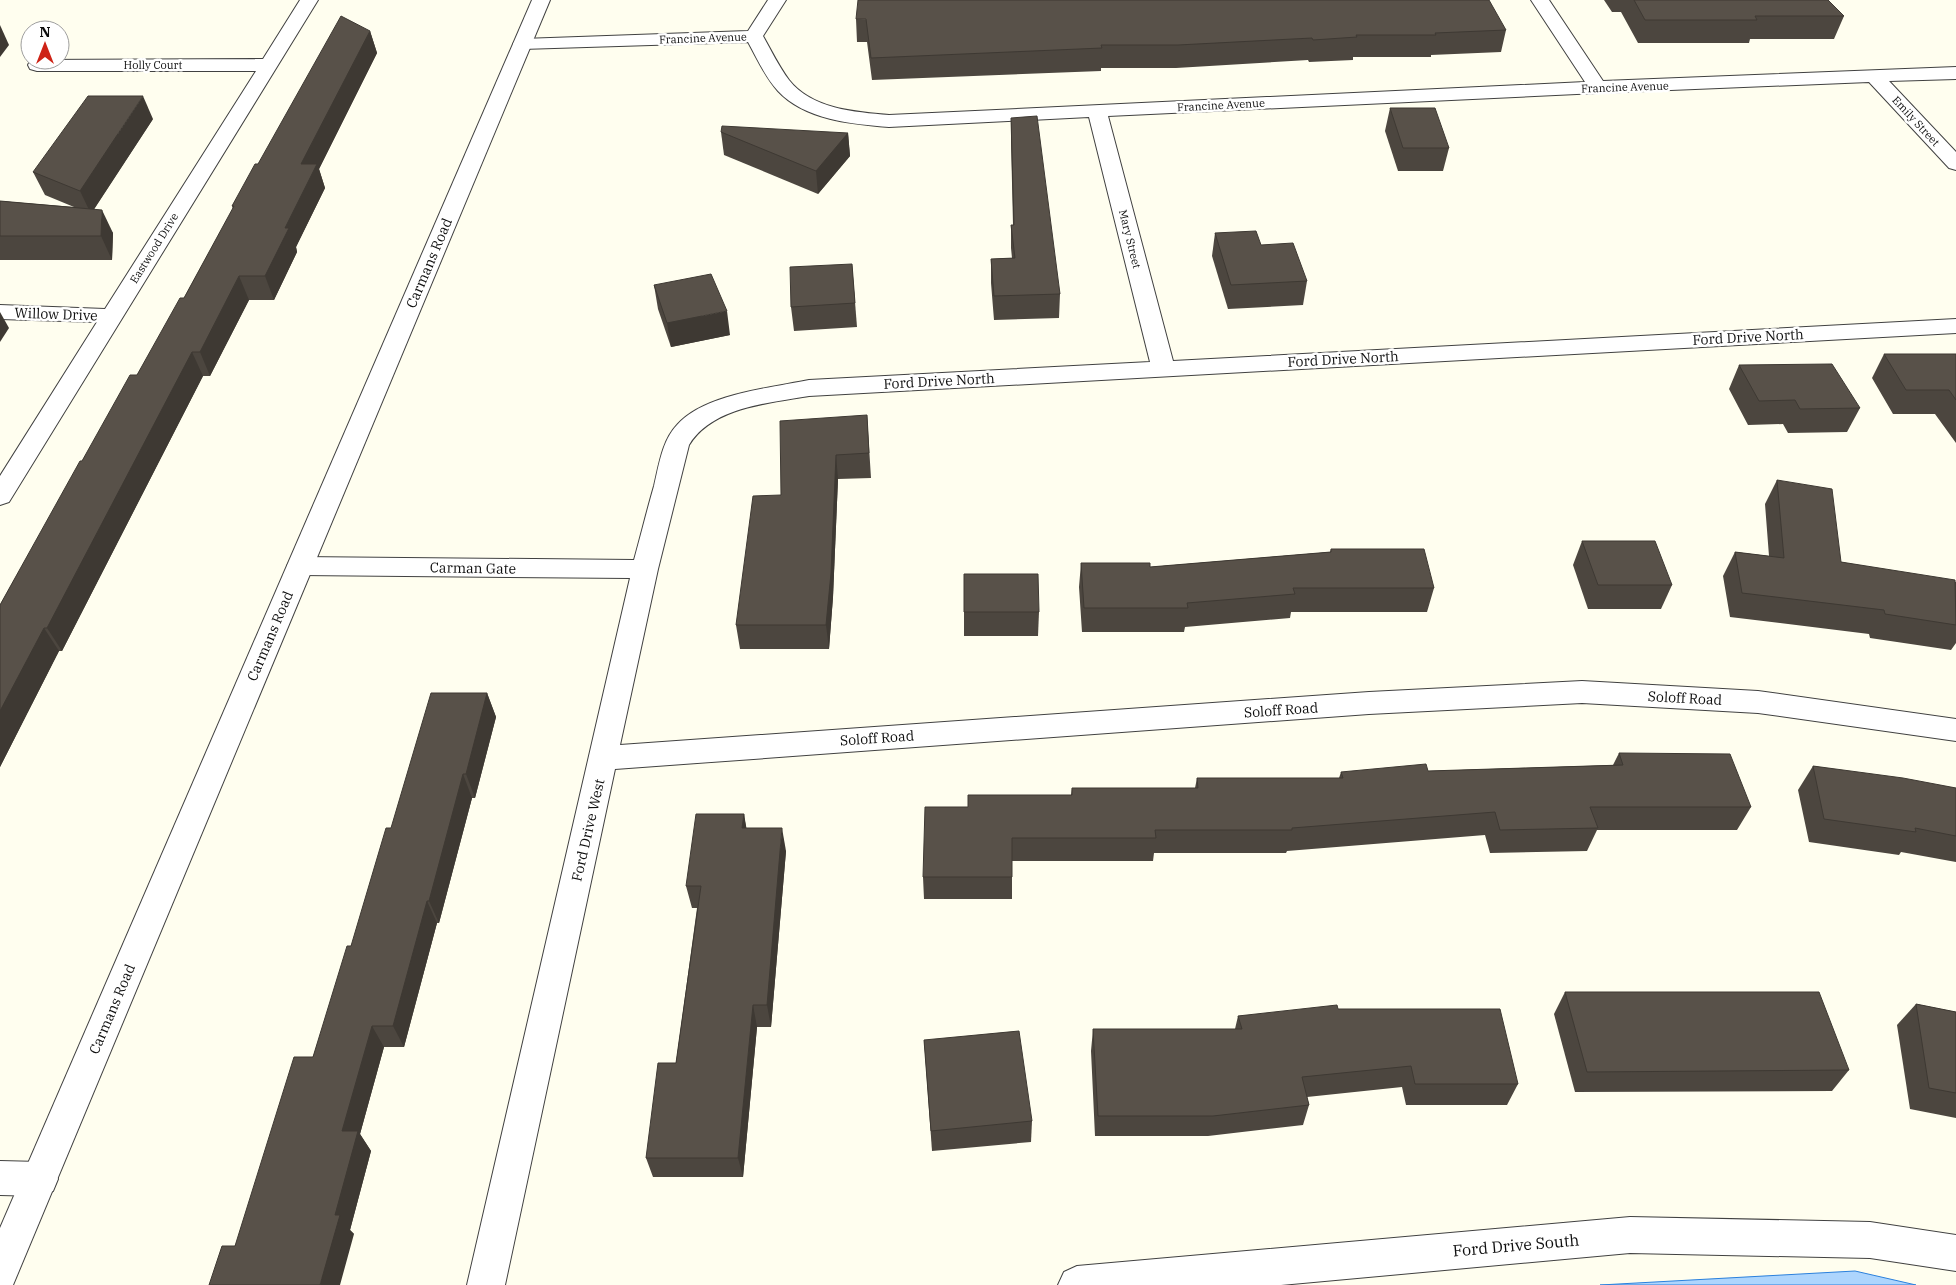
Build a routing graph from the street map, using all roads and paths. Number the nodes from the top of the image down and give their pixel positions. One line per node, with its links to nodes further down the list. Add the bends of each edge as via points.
1 (309, 0): 8 (street, Eastwood Drive)
2 (541, 0): 6 (street, Carmans Road)
3 (777, 0): 5 (street)
4 (1540, 0): 11 (street)
5 (754, 36): 6 (street, Francine Avenue); 12 (street, Francine Avenue, via 786,88 812,106 848,118 889,120)
6 (522, 44): 20 (street, Carmans Road)
7 (70, 65): 8 (street, Holly Court)
8 (268, 65): 15 (street, Eastwood Drive)
9 (1956, 73): 10 (street, Francine Avenue)
10 (1876, 78): 11 (street, Francine Avenue); 13 (street, Emily Street)
11 (1598, 87): 12 (street, Francine Avenue)
12 (1098, 111): 17 (street, Mary Street)
13 (1956, 164)
14 (0, 312): 15 (street, Willow Drive)
15 (112, 316): 19 (street, Eastwood Drive)
16 (1956, 326): 17 (street, Ford Drive North)
17 (1163, 368): 18 (street, Ford Drive North, via 809,388)
18 (732, 404): 21 (street, Ford Drive West, via 709,414 686,430 677,445)
19 (0, 496)
20 (300, 566): 21 (street, Carman Gate); 25 (street, Carmans Road)
21 (645, 570): 23 (street, Ford Drive West)
22 (1956, 730): 23 (street, Soloff Road, via 1758,702 1582,692 1359,704)
23 (604, 758): 28 (street, Ford Drive West)
24 (0, 1178): 25 (street)
25 (40, 1179): 27 (street, Carmans Road)
26 (1956, 1253): 29 (street, Ford Drive South, via 1870,1240 1630,1235)
27 (0, 1272)
28 (486, 1285)
29 (1077, 1285)

